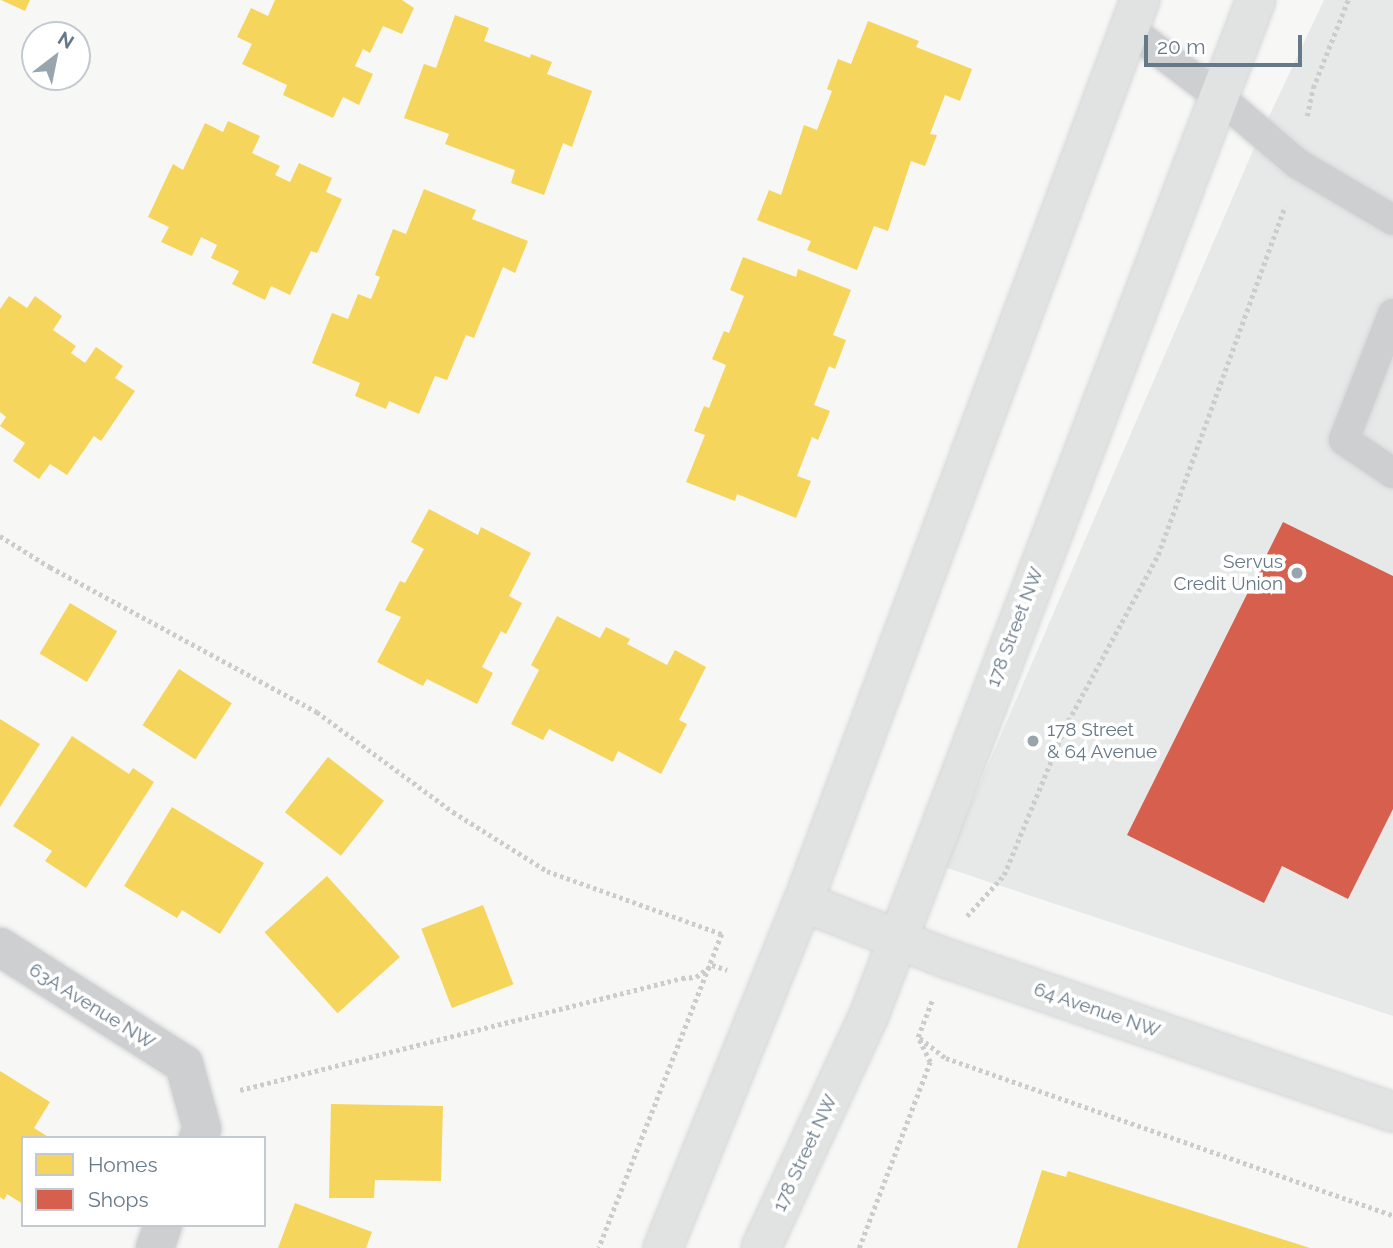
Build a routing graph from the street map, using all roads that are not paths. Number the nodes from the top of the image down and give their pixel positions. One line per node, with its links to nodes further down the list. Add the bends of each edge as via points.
1 (1256, 0): 3 (main road, 178 Street NW)
2 (1134, 14): 3 (lane); 7 (main road)
3 (1218, 96): 4 (lane, via 1298,164); 8 (main road, 178 Street NW)
4 (1393, 220)
5 (1393, 314): 6 (lane, via 1343,440)
6 (1393, 473)
7 (803, 902): 8 (main road, 64 Avenue NW); 14 (main road)
8 (896, 939): 10 (main road, 64 Avenue NW); 15 (main road, 178 Street NW, via 868,1018)
9 (0, 947): 11 (street, 63A Avenue NW, via 184,1064 202,1129)
10 (1393, 1112)
11 (199, 1136)
12 (162, 1227): 13 (street)
13 (155, 1248)
14 (663, 1248)
15 (761, 1248)

